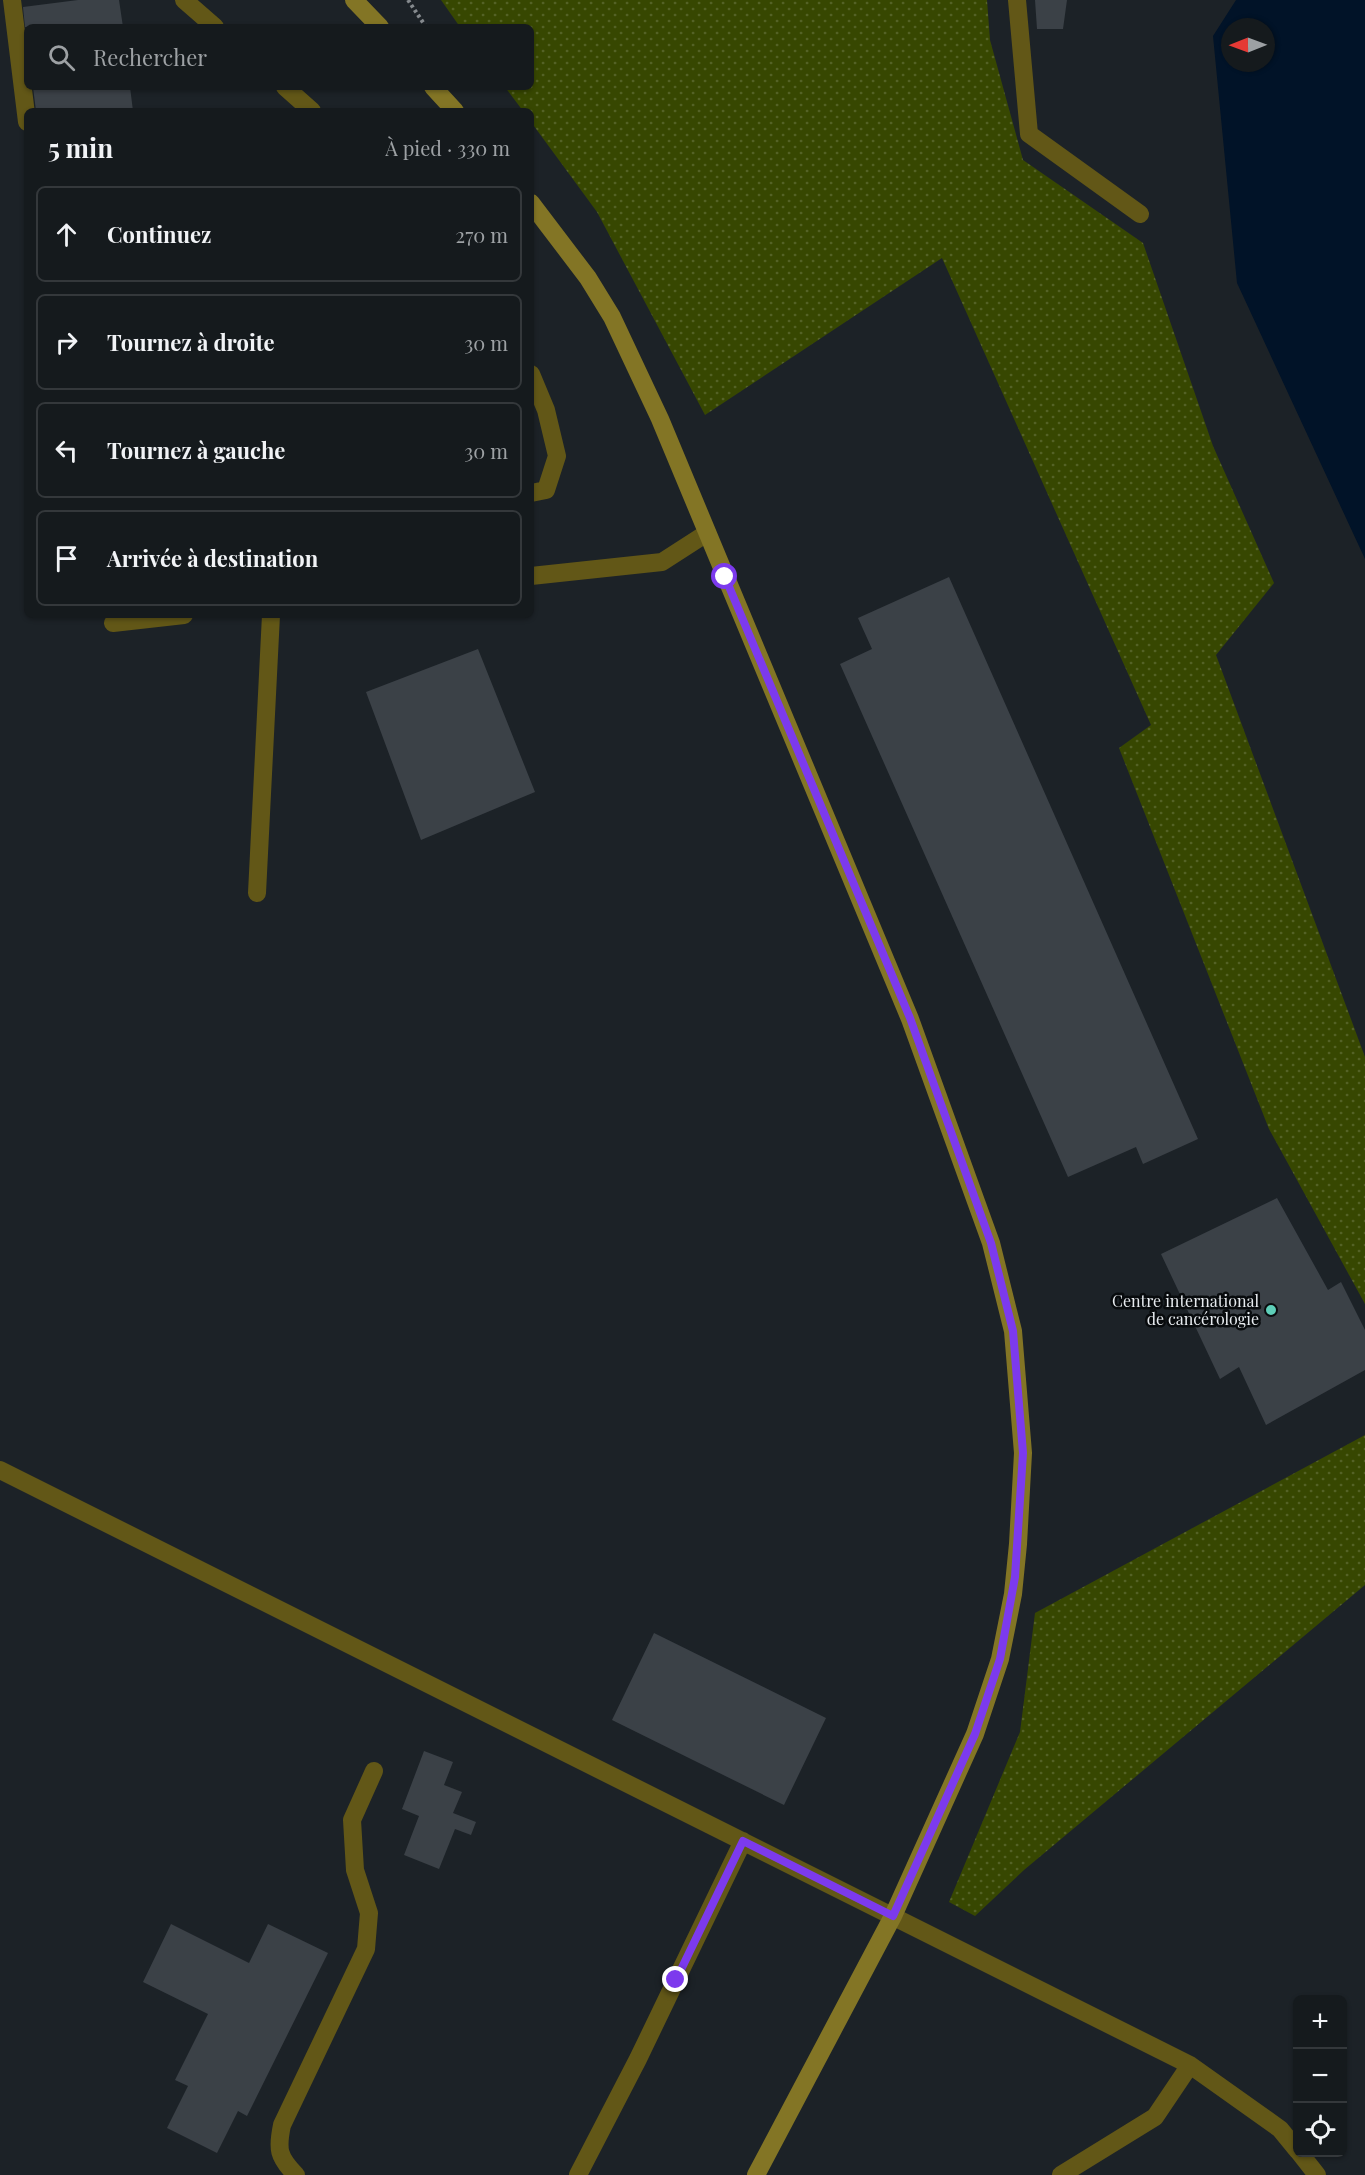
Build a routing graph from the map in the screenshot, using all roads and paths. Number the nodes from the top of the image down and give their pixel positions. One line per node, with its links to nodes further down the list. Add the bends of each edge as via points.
1 (12, 0): 11 (lane)
2 (184, 0): 6 (lane)
3 (408, 0): 8 (path)
4 (1017, 0): 15 (lane, via 1029,134)
5 (359, 3): 7 (main road)
6 (212, 24)
7 (377, 24)
8 (424, 24)
9 (288, 90): 12 (lane)
10 (436, 90): 13 (main road)
11 (25, 108)
12 (309, 108)
13 (452, 108)
14 (534, 207): 18 (main road, via 612,317)
15 (1140, 214)
16 (534, 381): 17 (lane, via 546,410 557,456 546,490)
17 (534, 492)
18 (707, 533): 19 (lane, via 662,562); 27 (main road, via 910,1018 991,1243 1013,1331 1023,1453 1014,1584 1000,1659 975,1734)
19 (534, 576)
20 (157, 618): 22 (lane)
21 (271, 618): 23 (lane)
22 (113, 623)
23 (257, 893)
24 (0, 1470): 26 (lane)
25 (374, 1771): 31 (lane, via 352,1820 355,1870 369,1913 366,1948 282,2125 278,2146 284,2163)
26 (743, 1841): 27 (lane); 32 (lane)
27 (893, 1916): 28 (lane); 33 (main road)
28 (1190, 2065): 29 (lane, via 1280,2129); 34 (lane, via 1155,2117)
29 (1293, 2146)
30 (1302, 2157): 35 (lane)
31 (296, 2175)
32 (578, 2175)
33 (756, 2175)
34 (1060, 2175)
35 (1317, 2175)

